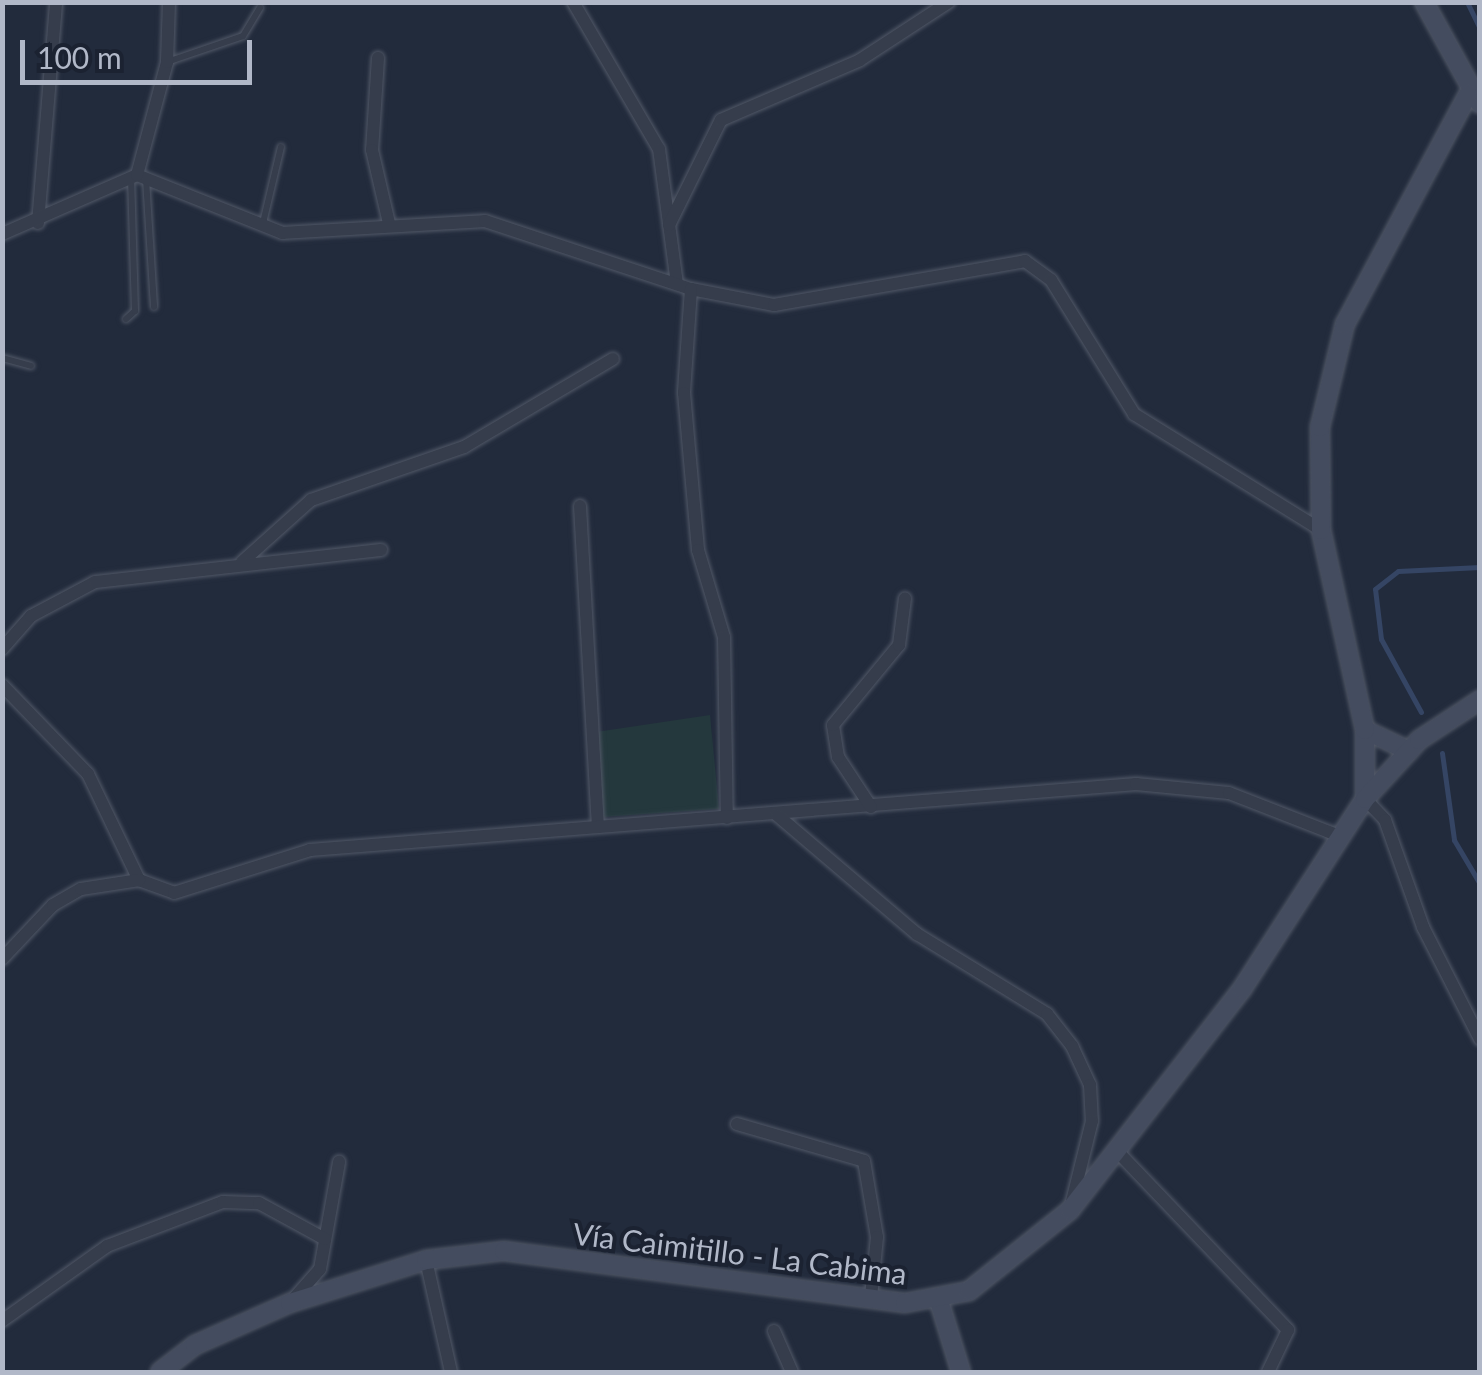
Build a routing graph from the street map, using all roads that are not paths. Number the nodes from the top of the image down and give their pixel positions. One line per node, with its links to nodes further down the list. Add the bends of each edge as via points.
1 (56, 2): 12 (street)
2 (168, 2): 8 (street)
3 (572, 2): 14 (street, via 659,149)
4 (949, 2): 14 (street, via 860,60 721,120)
5 (1424, 2): 9 (street)
6 (260, 8): 8 (lane, via 243,36)
7 (378, 58): 13 (street, via 372,150)
8 (166, 62): 11 (street)
9 (1474, 100): 25 (street, via 1345,324 1320,428)
10 (282, 147): 15 (lane)
11 (138, 177): 12 (street); 15 (street); 19 (lane); 20 (lane, via 135,311)
12 (38, 223): 16 (street)
13 (389, 224): 15 (street, via 322,234); 17 (street, via 485,222)
14 (670, 224): 17 (street)
15 (262, 226)
16 (2, 234)
17 (677, 284): 18 (street)
18 (691, 290): 25 (street, via 774,305 1025,261 1052,280 1134,414); 37 (street, via 684,394 698,550 724,636)
19 (154, 307)
20 (126, 319)
21 (2, 358): 23 (lane)
22 (612, 358): 27 (street, via 464,447 311,500)
23 (31, 366)
24 (580, 506): 38 (street)
25 (1320, 530): 32 (street)
26 (381, 550): 27 (street)
27 (242, 562): 29 (street, via 96,582 31,616)
28 (906, 598): 35 (street, via 898,645 834,725 838,757)
29 (2, 649)
30 (2, 686): 40 (street, via 88,774)
31 (1480, 700): 33 (street, Vía Caimitillo - La Cabima)
32 (1365, 730): 33 (street); 34 (street)
33 (1414, 746): 34 (street, Vía Caimitillo - La Cabima)
34 (1365, 799): 39 (street, Vía Caimitillo - La Cabima); 42 (street, via 1385,820 1423,926)
35 (870, 807): 36 (street); 39 (street, via 1172,786 1229,792)
36 (778, 815): 37 (street); 46 (street, via 918,934 1047,1014 1072,1046 1090,1086 1092,1121)
37 (727, 818): 38 (street)
38 (598, 826): 40 (street, via 310,850 174,893)
39 (1342, 837): 44 (street, Vía Caimitillo - La Cabima, via 1242,989)
40 (138, 880): 41 (street, via 81,889 53,905)
41 (2, 959)
42 (1480, 1039)
43 (737, 1124): 49 (street, via 864,1161 877,1236)
44 (1116, 1150): 46 (street, Vía Caimitillo - La Cabima); 58 (street, via 1288,1330)
45 (339, 1162): 47 (street)
46 (1070, 1210): 50 (street, Vía Caimitillo - La Cabima, via 1007,1264)
47 (325, 1239): 51 (street, via 320,1269); 52 (street, via 259,1203 224,1202 107,1246)
48 (426, 1260): 49 (street, Vía Caimitillo - La Cabima, via 504,1251); 51 (street, Vía Caimitillo - La Cabima); 56 (street)
49 (871, 1298): 50 (street, Vía Caimitillo - La Cabima)
50 (939, 1301): 54 (street)
51 (290, 1303): 55 (street, Vía Caimitillo - La Cabima, via 196,1345)
52 (2, 1321)
53 (774, 1332): 57 (street)
54 (956, 1371)
55 (160, 1372)
56 (451, 1372)
57 (792, 1372)
58 (1268, 1372)

